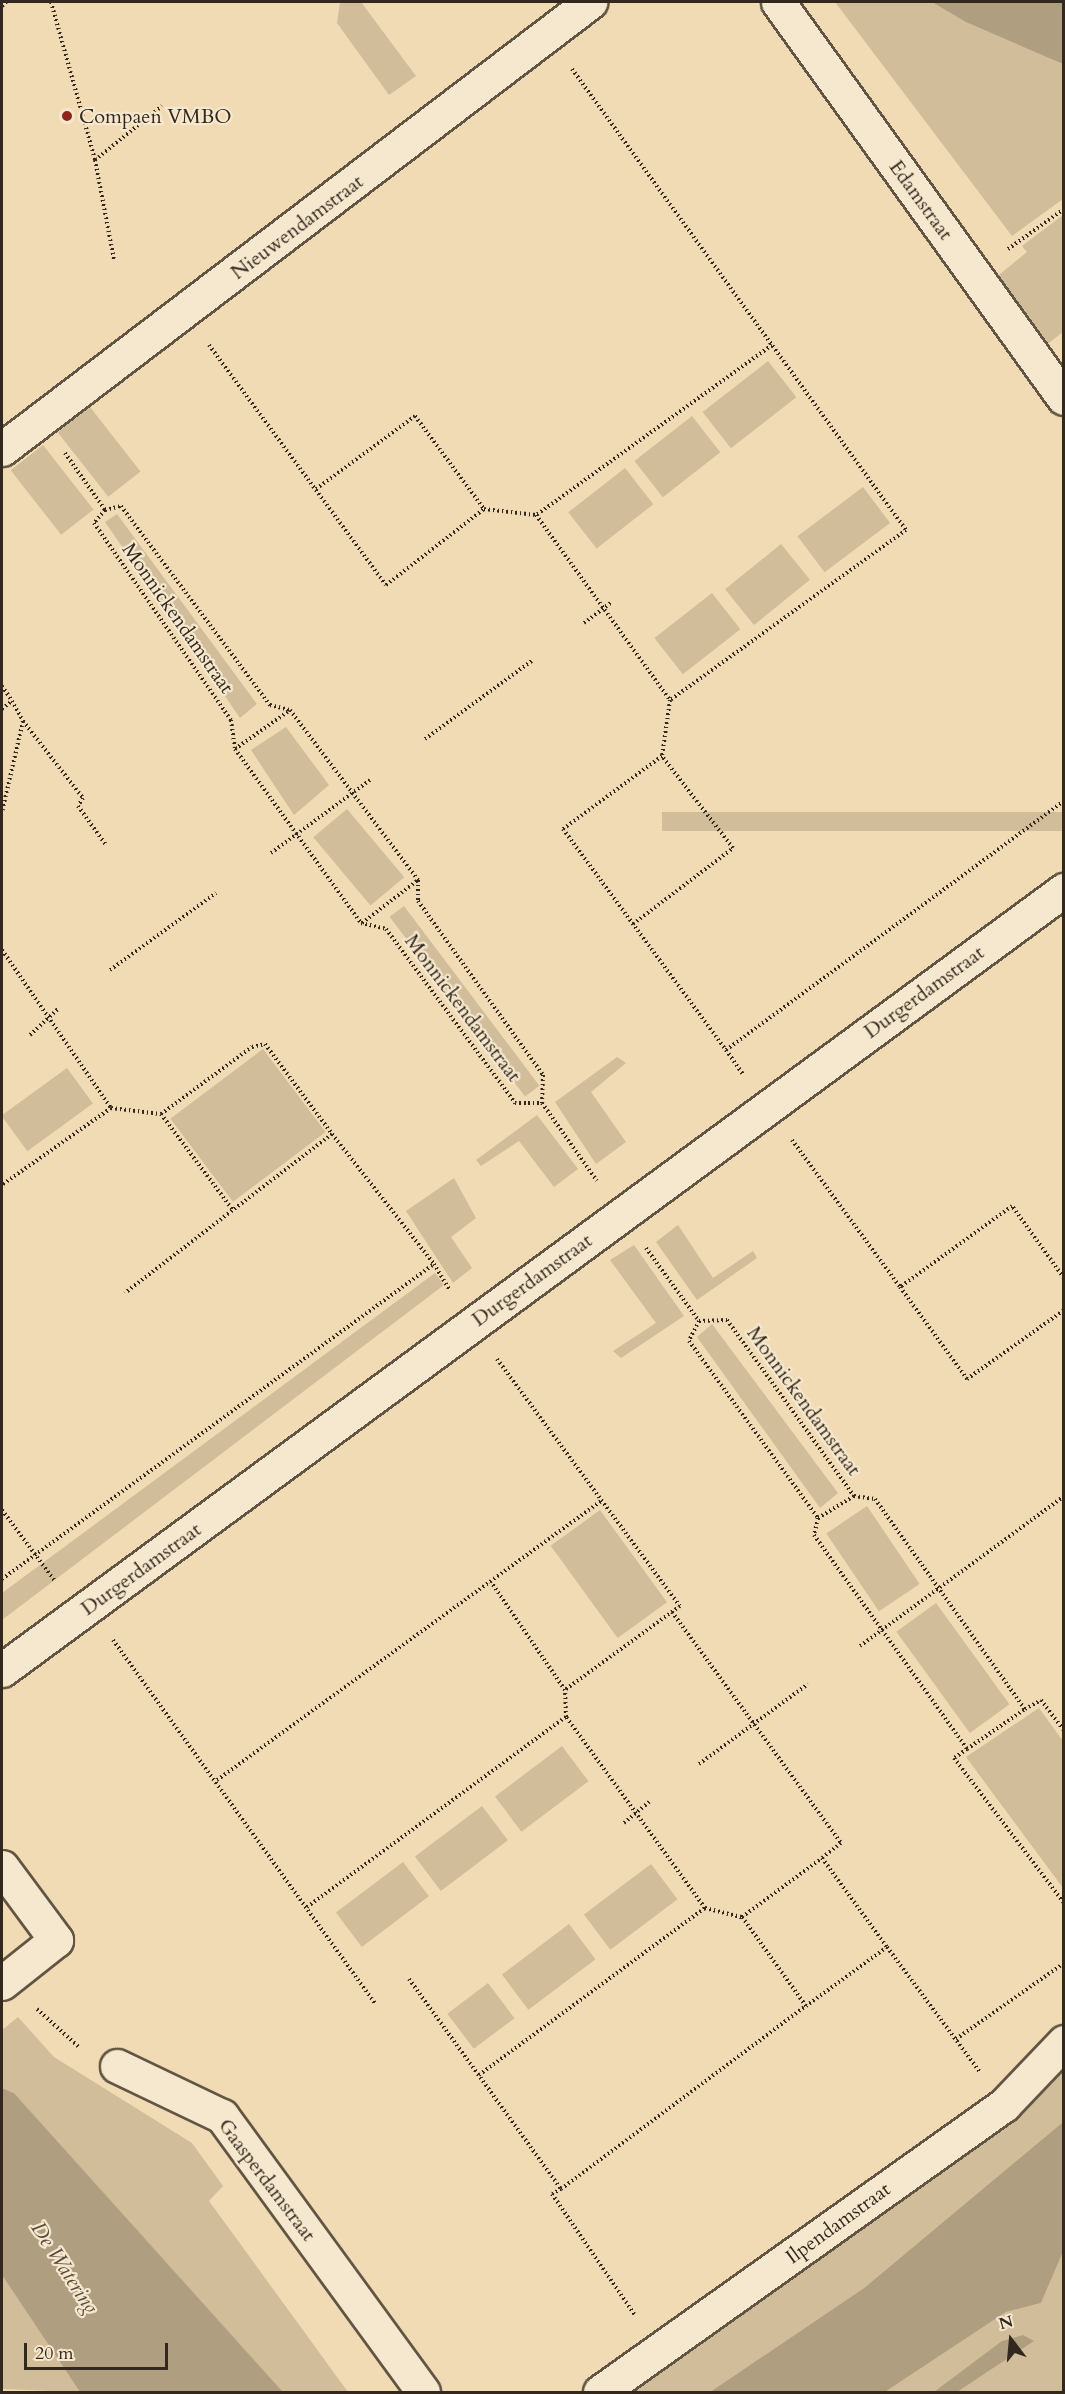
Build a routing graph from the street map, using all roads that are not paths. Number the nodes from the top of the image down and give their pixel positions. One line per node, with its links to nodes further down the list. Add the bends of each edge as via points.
1 (590, 2): 4 (street, Nieuwendamstraat)
2 (778, 2): 3 (street, Edamstraat)
3 (1064, 398)
4 (2, 449)
5 (1064, 890): 6 (street, Durgerdamstraat)
6 (2, 1670)
7 (2, 1867): 8 (street, via 56,1940)
8 (5, 1980)
9 (1064, 2042): 12 (street, Ilpendamstraat, via 1004,2105)
10 (117, 2066): 11 (street, Gaasperdamstraat, via 222,2116)
11 (423, 2392)
12 (600, 2392)

